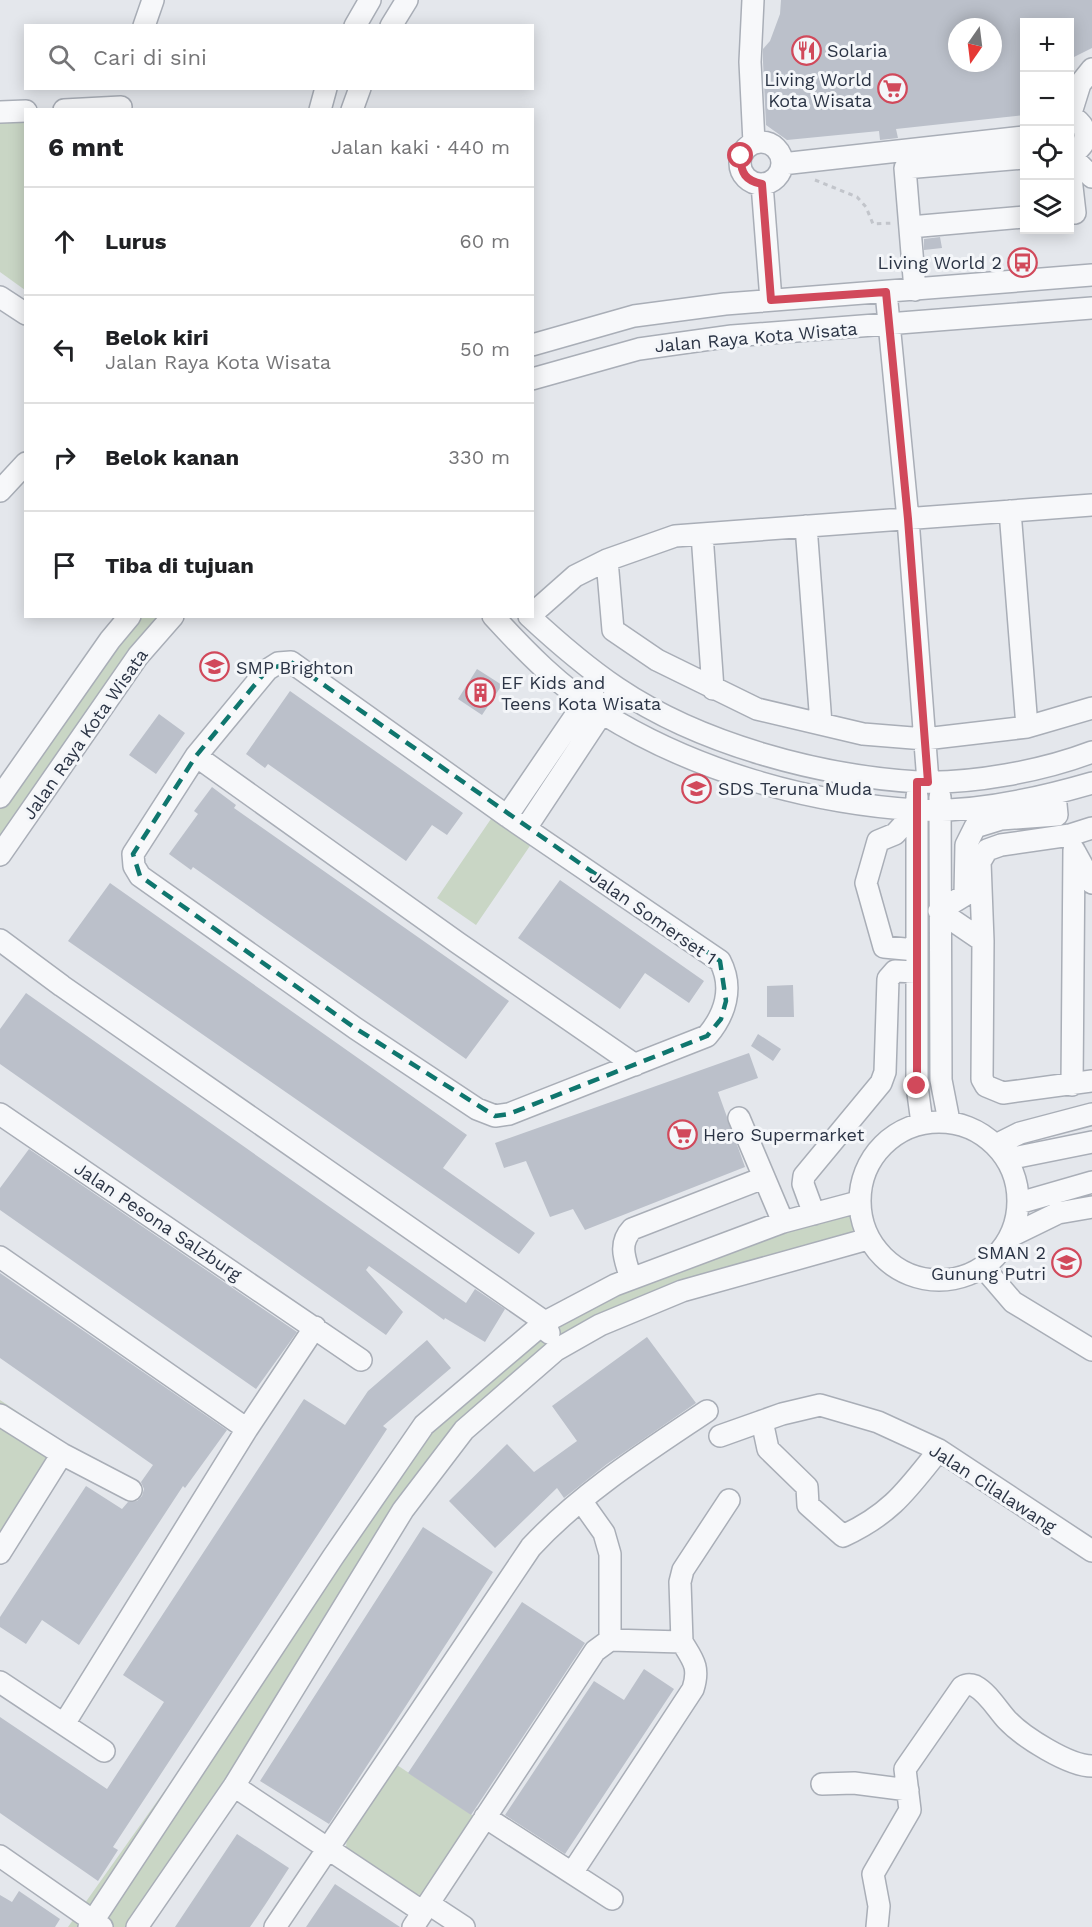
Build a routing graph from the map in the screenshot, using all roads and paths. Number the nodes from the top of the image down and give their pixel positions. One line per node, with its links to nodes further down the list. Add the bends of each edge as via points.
1 (153, 0): 5 (street)
2 (370, 0): 6 (street)
3 (407, 0): 7 (street)
4 (753, 0): 20 (street, via 750,62)
5 (145, 24)
6 (356, 24)
7 (392, 24)
8 (1092, 69): 12 (street, via 1080,84)
9 (325, 90): 14 (street)
10 (359, 90): 15 (street)
11 (122, 102): 13 (street)
12 (1074, 103)
13 (78, 108)
14 (321, 108)
15 (353, 108)
16 (24, 111): 17 (street)
17 (0, 112)
18 (1074, 118): 21 (street, via 1084,127 1086,136)
19 (1020, 137): 23 (street)
20 (754, 143): 24 (street, via 774,146); 26 (street, via 741,156 740,166 744,176)
21 (1079, 152): 25 (street)
22 (1020, 158): 28 (street, via 905,168)
23 (804, 162): 24 (street); 28 (path, via 811,178 858,196 873,224)
24 (782, 164): 26 (street, via 779,174)
25 (1092, 177)
26 (762, 184): 33 (street)
27 (1020, 217): 28 (street)
28 (904, 225): 30 (street)
29 (1092, 275): 30 (street, Jalan Raya Kota Wisata)
30 (915, 290): 31 (street, Jalan Raya Kota Wisata)
31 (886, 292): 33 (street, Jalan Raya Kota Wisata); 36 (street)
32 (0, 297): 35 (street)
33 (771, 300): 37 (street, Jalan Raya Kota Wisata, via 634,316)
34 (1092, 308): 36 (street, Jalan Raya Kota Wisata)
35 (24, 313)
36 (889, 325): 38 (street, Jalan Raya Kota Wisata, via 732,336 639,349); 43 (street)
37 (534, 344)
38 (534, 378)
39 (24, 465): 40 (street)
40 (0, 491)
41 (1092, 505): 42 (street)
42 (1010, 511): 43 (street); 57 (street)
43 (908, 519): 44 (street); 58 (street)
44 (806, 526): 45 (street); 56 (street)
45 (702, 534): 46 (street, via 675,536); 53 (street)
46 (607, 560): 47 (street, via 575,576); 53 (street, via 613,630 657,660)
47 (534, 612)
48 (128, 618): 64 (street, Jalan Raya Kota Wisata)
49 (171, 618): 70 (street, Jalan Raya Kota Wisata, via 138,656)
50 (495, 618): 54 (street, via 516,642)
51 (534, 618): 52 (street)
52 (610, 683): 54 (street); 61 (street, via 670,718 765,755 844,772)
53 (713, 689): 56 (street, via 757,709)
54 (593, 707): 66 (street, via 702,764 758,782 838,800); 67 (street); 68 (street)
55 (1092, 708): 57 (street)
56 (821, 724): 58 (street, via 863,734)
57 (1027, 727): 58 (street)
58 (925, 739): 61 (street)
59 (1092, 752): 61 (street, via 1011,774)
60 (196, 756): 67 (street, Jalan Somerset 1, via 267,670 278,663 291,662); 77 (street); 77 (street, Jalan Somerset 1, via 133,854 134,866 140,876 355,1028 477,1109 495,1116)
61 (928, 781): 65 (street); 66 (street)
62 (1092, 783): 63 (street)
63 (1055, 794): 65 (street); 69 (street); 72 (street, via 1057,815 1001,819 975,827 966,845 965,895)
64 (0, 797)
65 (940, 809): 66 (street); 72 (street)
66 (918, 810): 75 (street); 75 (street, via 895,834 878,841 866,883 884,947)
67 (507, 816): 68 (street, Jalan Somerset 1)
68 (526, 828): 77 (street, Jalan Somerset 1, via 720,961 725,972 726,1001 721,1020 707,1036)
69 (1081, 836): 71 (street); 74 (street, via 1000,845 987,850 980,862); 78 (street)
70 (0, 855)
71 (1092, 883)
72 (939, 911): 74 (street); 83 (street, via 941,1080)
73 (0, 940): 98 (street)
74 (983, 941): 78 (street, via 982,1079 986,1086 1003,1093)
75 (916, 950): 76 (street)
76 (916, 972): 82 (street, via 917,1086); 91 (street, via 896,971 888,979 885,1072 881,1083 804,1176)
77 (635, 1065)
78 (1082, 1083)
79 (0, 1114): 99 (street, Jalan Pesona Salzburg)
80 (1092, 1114): 85 (street, via 1020,1133)
81 (739, 1118): 86 (street)
82 (922, 1122): 83 (street); 88 (street, via 897,1133 876,1151 863,1175)
83 (949, 1122): 85 (street, via 974,1129)
84 (1092, 1142): 85 (street)
85 (1002, 1152): 89 (street, via 1017,1183)
86 (763, 1178): 92 (street); 97 (street, via 632,1229 622,1249)
87 (1092, 1182): 89 (street)
88 (858, 1202): 91 (street); 94 (street)
89 (1019, 1203): 93 (street)
90 (1092, 1207): 93 (street, via 1058,1214)
91 (814, 1214): 92 (street)
92 (783, 1221): 97 (street)
93 (1011, 1236): 96 (street)
94 (868, 1239): 96 (street, via 890,1264 920,1278 953,1280); 100 (street, via 682,1291 600,1325)
95 (0, 1257): 106 (street)
96 (983, 1267): 101 (street, via 1013,1302)
97 (631, 1279): 98 (street)
98 (546, 1322): 100 (street); 130 (street, via 424,1425 333,1557)
99 (315, 1327): 102 (street, Jalan Pesona Salzburg); 106 (street)
100 (556, 1350): 122 (street, via 464,1430 403,1510)
101 (1092, 1350)
102 (362, 1360)
103 (707, 1411): 112 (street, via 625,1466)
104 (0, 1415): 109 (street)
105 (762, 1421): 107 (street, Jalan Cilalawang); 108 (street, Jalan Cilalawang, via 820,1406 878,1422); 108 (street, via 768,1449 807,1487 808,1505 843,1536 870,1523 899,1501)
106 (247, 1429): 118 (street)
107 (720, 1436)
108 (939, 1450): 113 (street, Jalan Cilalawang)
109 (62, 1454): 110 (street); 114 (street)
110 (130, 1490)
111 (729, 1500): 116 (street, via 682,1570)
112 (582, 1502): 115 (street, via 604,1533 610,1554); 125 (street, via 554,1522 531,1547)
113 (1092, 1551)
114 (0, 1553)
115 (610, 1640): 116 (street); 124 (street, via 595,1651)
116 (682, 1642): 127 (street, via 698,1674 693,1689)
117 (0, 1682): 118 (street)
118 (64, 1724): 119 (street)
119 (104, 1751)
120 (1092, 1766): 123 (street, via 1056,1754 1009,1722 976,1687 966,1684 905,1769)
121 (822, 1784): 123 (street, via 854,1783)
122 (234, 1786): 125 (street); 131 (street)
123 (908, 1790): 134 (street, via 910,1810 873,1874 879,1906)
124 (485, 1817): 127 (street); 129 (street)
125 (327, 1849): 129 (street); 132 (street)
126 (0, 1856): 130 (street)
127 (572, 1873): 128 (street)
128 (612, 1899)
129 (422, 1914): 133 (street)
130 (95, 1925)
131 (137, 1927)
132 (275, 1927)
133 (464, 1927)
134 (877, 1927)

